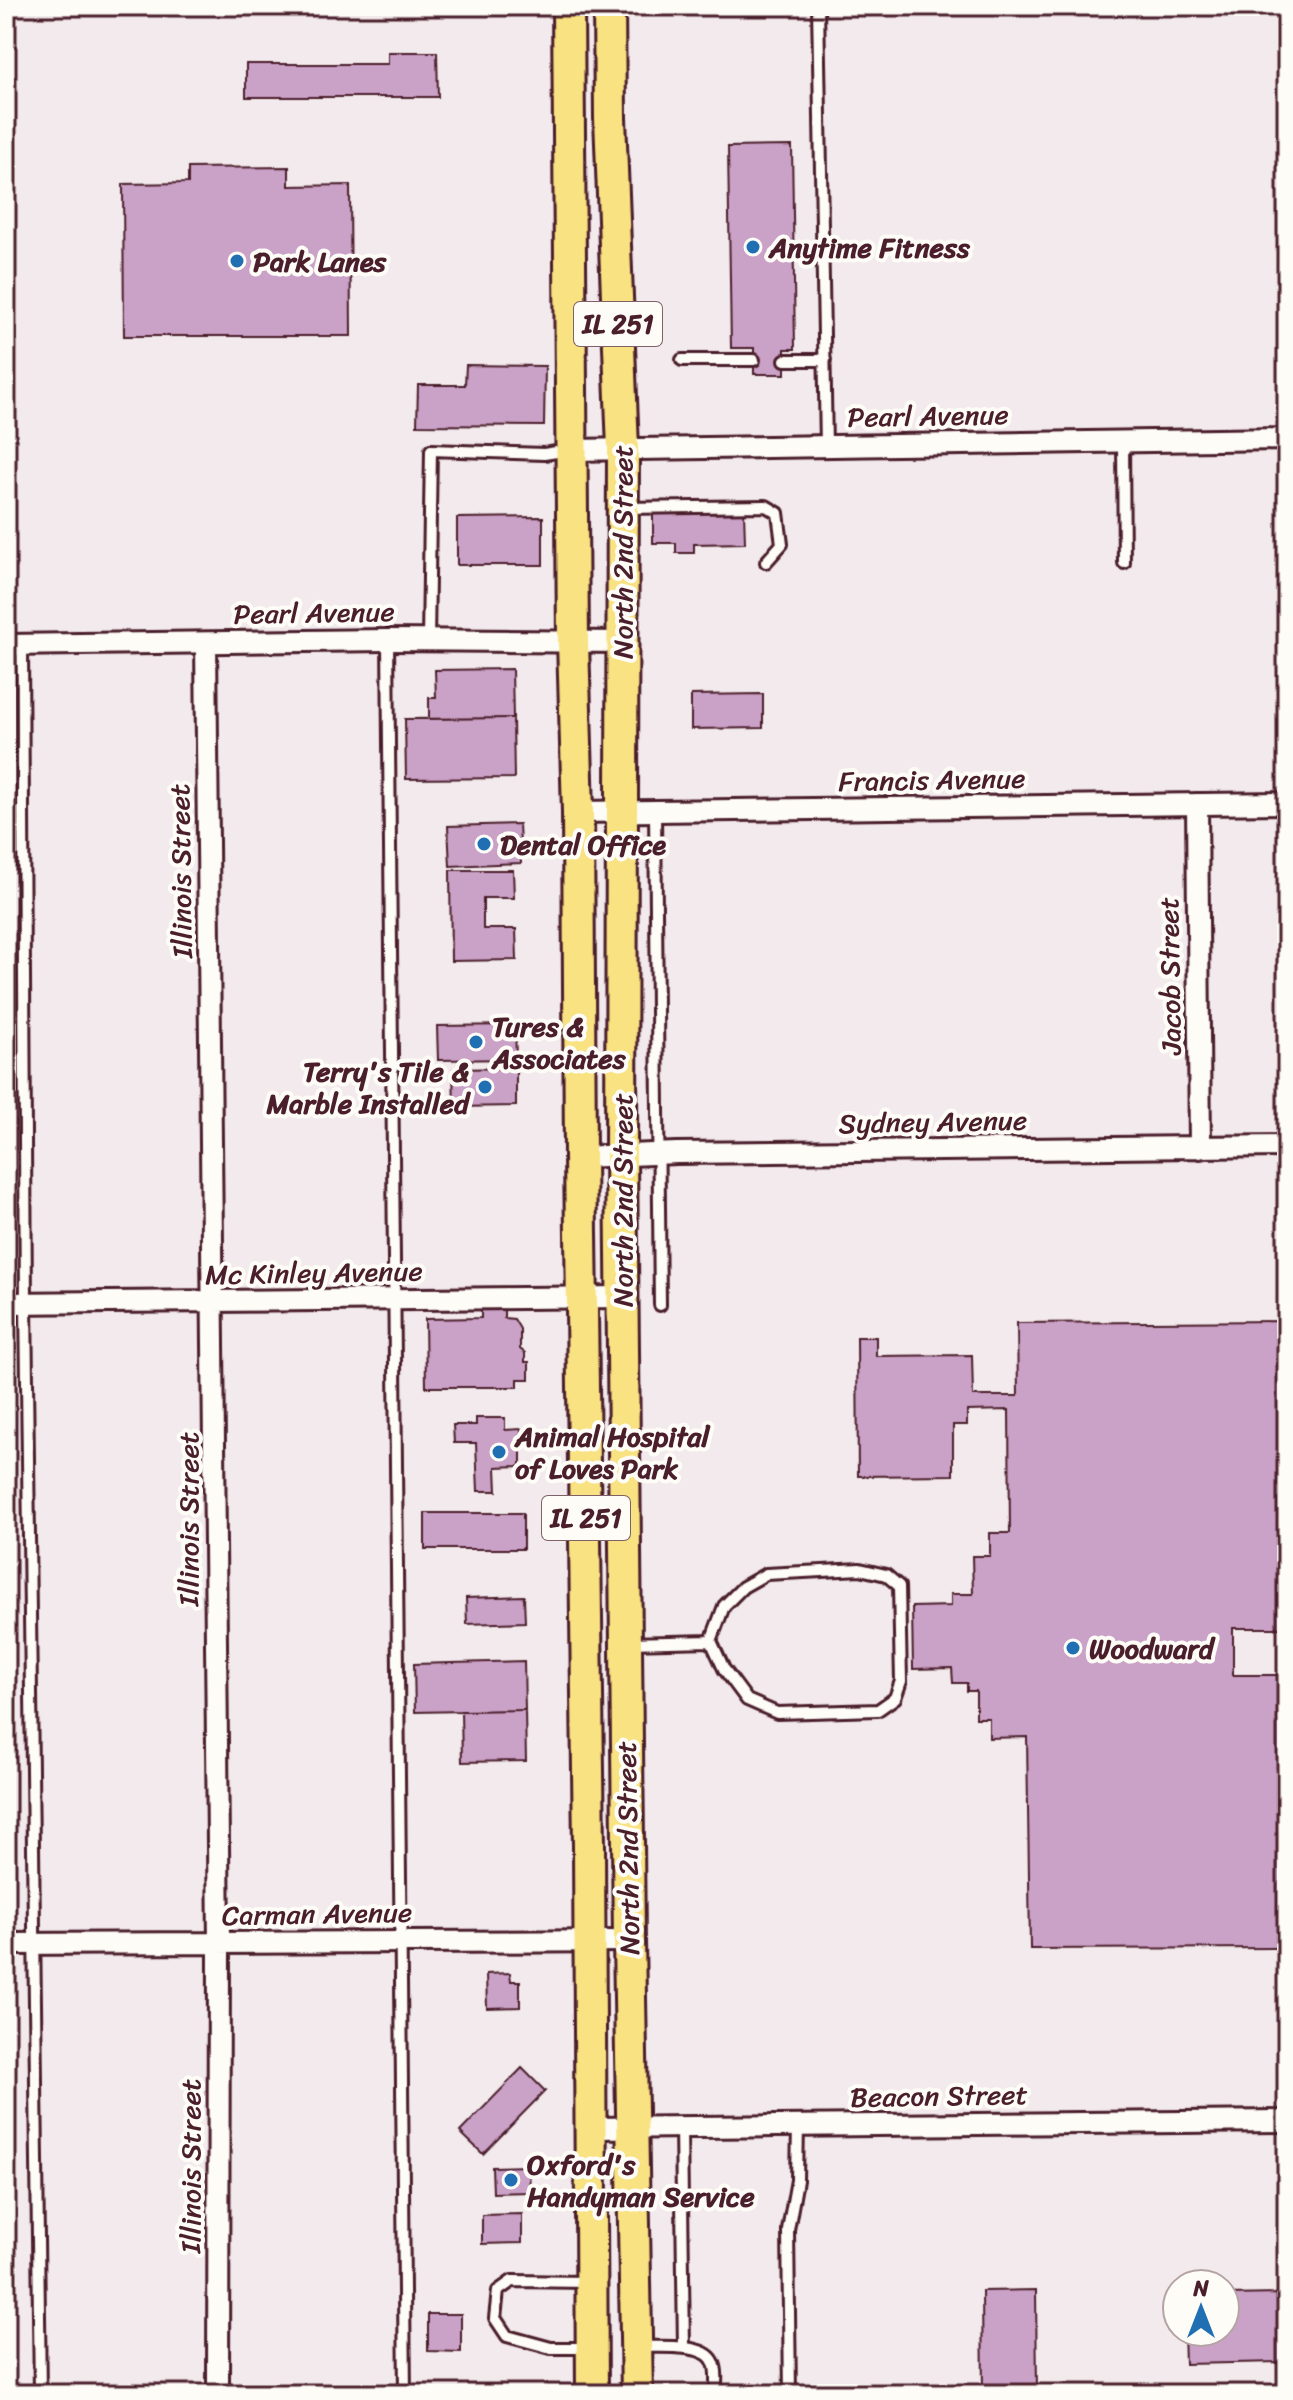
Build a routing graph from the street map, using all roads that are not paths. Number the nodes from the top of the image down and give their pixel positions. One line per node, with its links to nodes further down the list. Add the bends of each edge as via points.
1 (568, 6): 12 (main road, North 2nd Street / IL 251)
2 (609, 6): 11 (main road, North 2nd Street / IL 251)
3 (818, 6): 7 (lane)
4 (682, 360): 5 (lane)
5 (754, 360)
6 (785, 360): 7 (lane)
7 (825, 360): 10 (lane)
8 (1287, 439): 9 (street, Pearl Avenue)
9 (1123, 442): 10 (street, Pearl Avenue); 15 (lane)
10 (826, 446): 11 (street, Pearl Avenue)
11 (623, 449): 12 (street, Pearl Avenue); 13 (main road, North 2nd Street / IL 251)
12 (571, 450): 17 (lane, via 431,450); 18 (main road, North 2nd Street / IL 251)
13 (622, 508): 14 (lane, via 766,506 778,513 782,544); 19 (main road, North 2nd Street / IL 251)
14 (766, 562)
15 (1124, 563)
16 (388, 640): 17 (street, Pearl Avenue); 20 (street, Pearl Avenue); 34 (lane)
17 (428, 640): 18 (street, Pearl Avenue)
18 (573, 642): 19 (street, Pearl Avenue); 25 (main road, North 2nd Street / IL 251)
19 (622, 642): 24 (main road, North 2nd Street / IL 251)
20 (206, 643): 21 (street, Pearl Avenue); 35 (street, Illinois Street)
21 (14, 645): 36 (lane)
22 (1287, 803): 23 (street, Francis Avenue)
23 (1197, 804): 26 (street, Francis Avenue); 28 (street, Jacob Street)
24 (622, 811): 25 (street, Francis Avenue); 26 (street, Francis Avenue); 30 (main road, North 2nd Street / IL 251)
25 (578, 812): 31 (main road, North 2nd Street / IL 251)
26 (655, 812): 29 (lane)
27 (1287, 1146): 28 (street, Sydney Avenue)
28 (1200, 1148): 29 (street, Sydney Avenue)
29 (657, 1154): 30 (street, Sydney Avenue); 37 (lane)
30 (621, 1155): 31 (street, Sydney Avenue); 32 (main road, North 2nd Street / IL 251)
31 (580, 1157): 33 (main road, North 2nd Street / IL 251)
32 (623, 1297): 33 (street, Mc Kinley Avenue); 39 (main road, North 2nd Street / IL 251)
33 (583, 1298): 34 (street, Mc Kinley Avenue); 40 (main road, North 2nd Street / IL 251)
34 (394, 1300): 35 (street, Mc Kinley Avenue); 41 (lane)
35 (214, 1302): 36 (street, Mc Kinley Avenue); 45 (street, Illinois Street)
36 (16, 1303): 44 (lane)
37 (660, 1305)
38 (711, 1641): 38 (lane, via 747,1700 767,1709 878,1710 895,1698 901,1681 899,1586 886,1575 860,1569 766,1574 724,1606); 39 (lane)
39 (626, 1643): 42 (main road, North 2nd Street / IL 251)
40 (590, 1940): 41 (street, Carman Avenue); 42 (street, Carman Avenue); 50 (main road, North 2nd Street / IL 251)
41 (400, 1941): 45 (street, Carman Avenue); 57 (lane)
42 (629, 1941): 48 (main road, North 2nd Street / IL 251)
43 (6, 1944): 44 (street, Carman Avenue)
44 (33, 1944): 45 (street, Carman Avenue); 55 (lane)
45 (219, 1944): 56 (street, Illinois Street)
46 (1287, 2121): 47 (street, Beacon Street)
47 (798, 2125): 49 (street, Beacon Street); 61 (lane, via 797,2180 788,2230)
48 (632, 2127): 49 (street, Beacon Street); 50 (street, Beacon Street); 52 (main road, North 2nd Street / IL 251)
49 (681, 2127): 54 (lane)
50 (591, 2128): 51 (main road, North 2nd Street / IL 251)
51 (592, 2282): 53 (main road, North 2nd Street / IL 251); 53 (lane, via 512,2281 498,2291 495,2318 507,2336 551,2348)
52 (636, 2347): 54 (lane); 59 (main road, North 2nd Street / IL 251)
53 (592, 2348): 58 (main road, North 2nd Street / IL 251)
54 (684, 2348): 60 (lane, via 707,2353 715,2363)
55 (40, 2394)
56 (218, 2394)
57 (405, 2394)
58 (592, 2394)
59 (637, 2394)
60 (715, 2394)
61 (790, 2394)
62 (807, 2394): 63 (lane)
63 (822, 2394)

